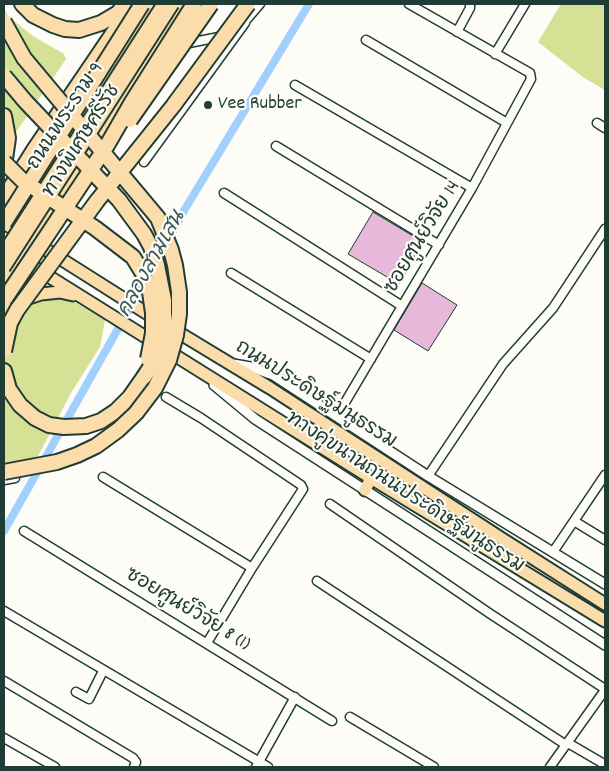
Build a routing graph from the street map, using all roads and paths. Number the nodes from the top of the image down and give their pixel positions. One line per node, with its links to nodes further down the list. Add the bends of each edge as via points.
1 (22, 4): 2 (highway, via 33,15 53,25 79,30 101,23)
2 (126, 4)
3 (133, 4): 36 (highway, bridge)
4 (142, 4): 37 (highway, ทางพิเศษศรีรัช, bridge)
5 (151, 4): 33 (main road, ถนนพระราม 9)
6 (162, 4): 41 (main road, ถนนพระราม 9, bridge)
7 (173, 4): 44 (main road, ถนนพระราม 9, bridge)
8 (181, 4): 20 (main road, ถนนพระราม 9)
9 (194, 4): 28 (highway, ทางพิเศษศรีรัช, bridge)
10 (211, 4): 28 (highway, bridge, via 130,121)
11 (248, 4): 51 (highway, bridge, via 17,310)
12 (260, 4): 17 (street)
13 (409, 4): 18 (street)
14 (470, 4): 18 (street)
15 (525, 4): 21 (street)
16 (4, 22): 61 (highway, bridge, via 24,58 158,218 171,250 179,307 169,360 155,388 136,414 96,446 78,455)
17 (245, 24): 20 (street, via 211,40); 31 (street)
18 (457, 32): 21 (street)
19 (366, 40): 25 (street)
20 (152, 50): 30 (main road, ถนนพระราม 9)
21 (495, 54): 25 (street, ซอยศูนย์วิจัย 14, via 530,73 531,79)
22 (4, 76): 56 (highway, bridge, via 123,206 151,248 164,300 164,332 156,357)
23 (295, 84): 34 (street)
24 (4, 116): 32 (highway, via 8,138)
25 (507, 123): 34 (street, ซอยศูนย์วิจัย 14)
26 (597, 123): 27 (street)
27 (605, 128)
28 (106, 146): 48 (highway, ทางพิเศษศรีรัช, bridge)
29 (276, 146): 40 (street)
30 (88, 149): 39 (main road, ถนนพระราม 9); 42 (main road, via 76,196 48,242)
31 (144, 162)
32 (4, 164): 56 (highway, bridge, via 133,257 144,275 153,313)
33 (36, 185): 36 (main road); 37 (main road, ถนนพระราม 9)
34 (472, 188): 40 (street, ซอยศูนย์วิจัย 14)
35 (224, 193): 49 (street)
36 (4, 198)
37 (5, 227): 39 (main road, ถนนประดิษฐ์มนูธรรม)
38 (605, 229): 63 (street, via 553,308 503,364)
39 (31, 240): 42 (main road, ถนนประดิษฐ์มนูธรรม); 43 (main road, ถนนพระราม 9)
40 (439, 245): 49 (street, ซอยศูนย์วิจัย 14)
41 (4, 250): 43 (main road, ถนนประดิษฐ์มนูธรรม)
42 (50, 252): 53 (main road, ถนนประดิษฐ์มนูธรรม)
43 (20, 258): 46 (main road, ถนนพระราม 9); 47 (main road, ถนนประดิษฐ์มนูธรรม)
44 (4, 268)
45 (230, 273): 52 (street)
46 (4, 284)
47 (80, 296): 50 (main road, via 60,292 41,294 12,306); 54 (main road, ถนนประดิษฐ์มนูธรรม)
48 (4, 300)
49 (402, 306): 52 (street, ซอยศูนย์วิจัย 14)
50 (4, 315)
51 (4, 351)
52 (371, 359): 58 (street, ซอยศูนย์วิจัย 14)
53 (229, 363): 58 (street, ทางคู่ขนานถนนประดิษฐ์มนูธรรม, via 273,375); 60 (main road, ถนนประดิษฐ์มนูธรรม)
54 (190, 365): 65 (main road, ถนนประดิษฐ์มนูธรรม); 67 (street, ทางคู่ขนานถนนประดิษฐ์มนูธรรม, via 255,418)
55 (4, 371): 56 (highway, via 9,389 20,405 35,418 64,428 101,421 130,397)
56 (144, 377)
57 (166, 397): 73 (street, via 303,487)
58 (337, 416): 59 (street, ทางคู่ขนานถนนประดิษฐ์มนูธรรม)
59 (387, 450): 60 (main road); 63 (street, ทางคู่ขนานถนนประดิษฐ์มนูธรรม)
60 (381, 460): 76 (main road, ถนนประดิษฐ์มนูธรรม)
61 (10, 475): 66 (street)
62 (605, 475): 69 (street)
63 (428, 476): 72 (street, ทางคู่ขนานถนนประดิษฐ์มนูธรรม)
64 (103, 477): 73 (street)
65 (371, 478): 67 (main road); 78 (main road, ถนนประดิษฐ์มนูธรรม)
66 (4, 480)
67 (365, 490): 80 (street, ทางคู่ขนานถนนประดิษฐ์มนูธรรม)
68 (330, 504): 83 (street)
69 (574, 521): 71 (street); 72 (street)
70 (24, 531): 79 (street, ซอยศูนย์วิจัย 8 (1))
71 (605, 540)
72 (553, 552): 75 (street, ทางคู่ขนานถนนประดิษฐ์มนูธรรม)
73 (252, 568): 79 (street)
74 (317, 581): 89 (street)
75 (605, 584)
76 (605, 604)
77 (4, 611): 81 (street)
78 (605, 621)
79 (207, 643): 85 (street, ซอยศูนย์วิจัย 8 (1))
80 (605, 645)
81 (103, 671): 84 (street, via 88,699); 91 (street)
82 (4, 681): 93 (street, via 133,758 136,762)
83 (605, 690): 89 (street)
84 (76, 692)
85 (295, 697): 87 (street, ซอยศูนย์วิจัย 8 (1)); 91 (street)
86 (350, 717): 95 (street)
87 (332, 721)
88 (4, 738): 92 (street)
89 (567, 744): 90 (street); 96 (street)
90 (604, 764)
91 (258, 765): 94 (street)
92 (55, 767)
93 (134, 767)
94 (268, 767)
95 (434, 767)
96 (550, 767)

